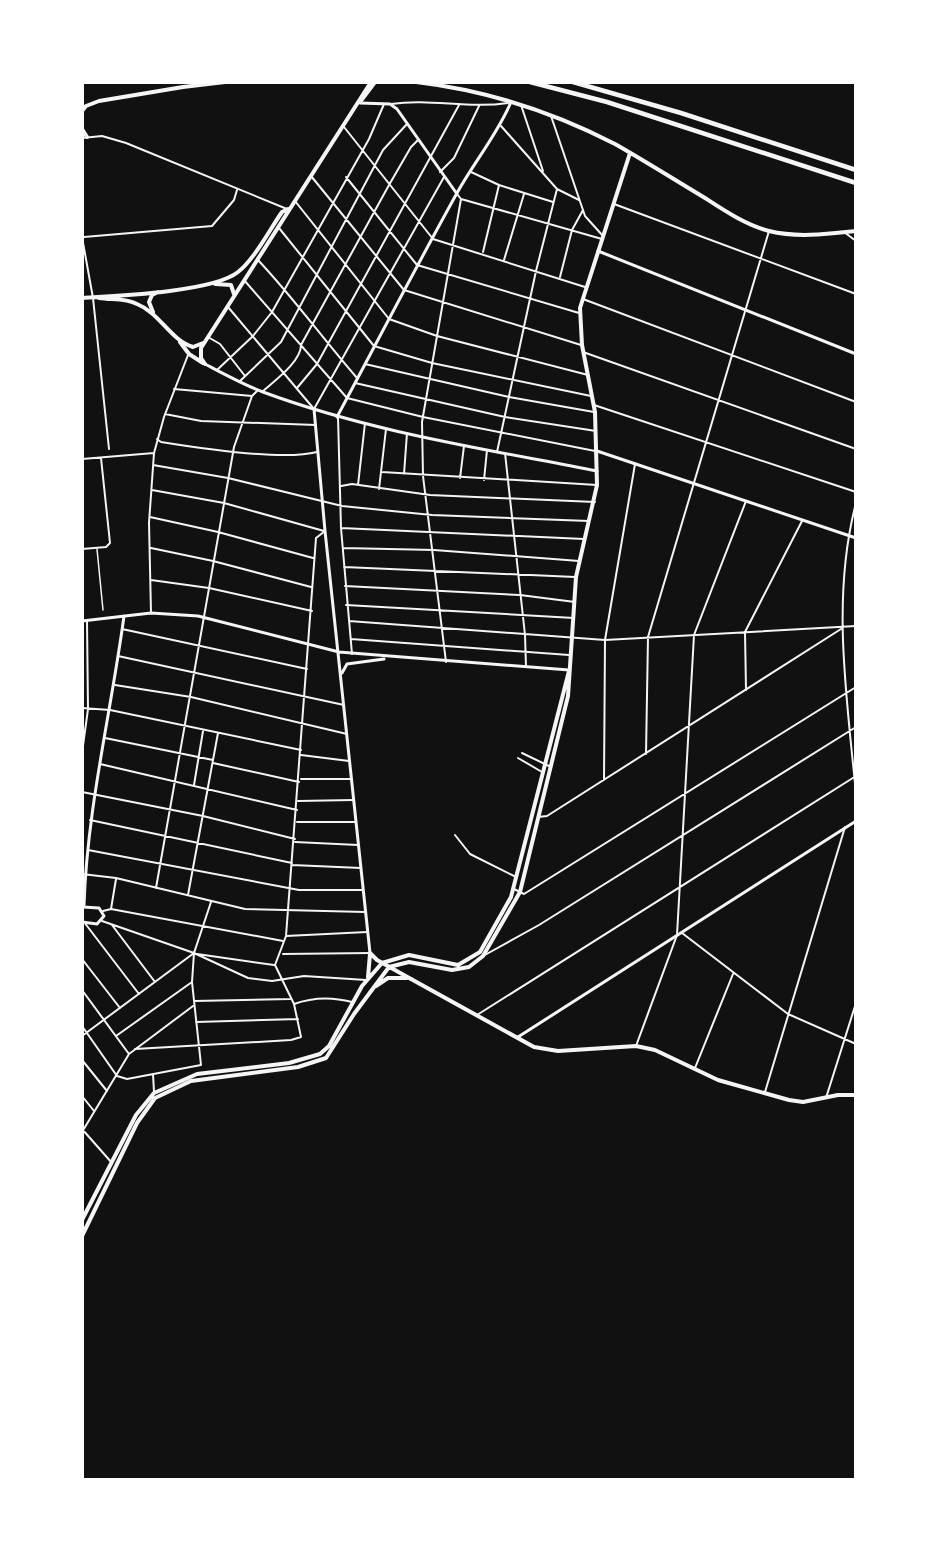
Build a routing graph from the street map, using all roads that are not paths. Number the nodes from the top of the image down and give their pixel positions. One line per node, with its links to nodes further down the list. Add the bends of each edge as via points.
1 (225, 82): 13 (main road, via 115,98 92,103)
2 (373, 82): 7 (main road)
3 (416, 82): 6 (main road)
4 (530, 82): 32 (highway, via 607,102)
5 (573, 82): 25 (highway)
6 (511, 102): 11 (main road); 12 (street); 16 (street)
7 (359, 103): 8 (street); 17 (main road)
8 (384, 104): 9 (street); 21 (street)
9 (390, 104): 10 (street, via 411,101); 15 (street)
10 (459, 105): 12 (street); 23 (street)
11 (521, 105): 14 (main road); 28 (street)
12 (479, 106): 27 (street, via 454,158)
13 (82, 111)
14 (551, 116): 22 (main road); 45 (street)
15 (407, 124): 20 (street); 24 (street, via 383,150)
16 (501, 126): 26 (street); 28 (street)
17 (344, 127): 21 (street); 29 (main road)
18 (82, 129): 19 (main road)
19 (85, 137): 36 (street, via 102,136 126,143)
20 (418, 140): 23 (street); 33 (street)
21 (363, 148): 24 (street); 30 (street)
22 (630, 153): 48 (main road); 61 (main road, via 740,219)
23 (431, 158): 27 (street); 46 (street)
24 (375, 166): 33 (street); 40 (street)
25 (855, 170)
26 (470, 171): 34 (street); 38 (street)
27 (440, 172): 31 (street)
28 (544, 174): 35 (street)
29 (311, 176): 43 (main road); 44 (street)
30 (346, 177): 40 (street); 44 (street)
31 (444, 177): 38 (street); 55 (street)
32 (855, 183)
33 (389, 185): 46 (street); 52 (street)
34 (499, 185): 39 (street); 49 (street)
35 (557, 189): 45 (street); 47 (street)
36 (237, 190): 37 (street); 42 (street)
37 (243, 192): 42 (street); 50 (street)
38 (457, 194): 41 (street); 67 (street)
39 (524, 194): 47 (street); 53 (street)
40 (361, 195): 52 (street); 54 (street)
41 (462, 199): 49 (street); 70 (street)
42 (234, 200): 64 (street, via 212,226)
43 (294, 200): 50 (main road); 58 (street)
44 (333, 200): 54 (street); 58 (street)
45 (579, 200): 51 (street)
46 (406, 202): 55 (street); 59 (street)
47 (553, 202): 56 (street)
48 (615, 204): 66 (main road); 76 (street)
49 (493, 207): 53 (street); 73 (street)
50 (288, 209): 57 (main road); 88 (main road, via 240,271)
51 (583, 210): 60 (street); 66 (street)
52 (374, 212): 59 (street); 65 (street)
53 (520, 215): 56 (street); 78 (street)
54 (348, 218): 65 (street); 69 (street)
55 (419, 222): 67 (street); 71 (street)
56 (547, 223): 60 (street); 81 (street)
57 (279, 228): 75 (street); 77 (main road)
58 (317, 229): 69 (street); 75 (street)
59 (391, 230): 71 (street); 74 (street)
60 (573, 230): 66 (street); 85 (street)
61 (769, 231): 63 (main road); 76 (street)
62 (855, 231): 63 (main road)
63 (844, 232): 68 (street)
64 (82, 237): 97 (street)
65 (360, 237): 74 (street); 79 (street)
66 (603, 238): 72 (main road)
67 (433, 239): 70 (street); 80 (street)
68 (855, 241)
69 (333, 246): 79 (street); 83 (street)
70 (453, 247): 73 (street); 84 (street)
71 (404, 248): 80 (street); 82 (street)
72 (598, 251): 89 (main road); 104 (street)
73 (483, 253): 78 (street)
74 (376, 255): 82 (street); 87 (street)
75 (302, 256): 83 (street); 90 (street)
76 (760, 258): 95 (street); 104 (street)
77 (257, 259): 86 (main road); 90 (street)
78 (504, 260): 81 (street)
79 (347, 264): 87 (street); 92 (street)
80 (417, 265): 84 (street); 93 (street)
81 (536, 271): 85 (street); 98 (street)
82 (390, 273): 93 (street); 100 (street)
83 (316, 274): 92 (street); 103 (street)
84 (447, 276): 98 (street); 101 (street)
85 (560, 278): 89 (street)
86 (244, 280): 94 (main road); 106 (street)
87 (361, 282): 100 (street); 105 (street)
88 (213, 284): 91 (main road); 94 (main road, via 231,285)
89 (585, 287): 99 (main road)
90 (286, 290): 103 (street); 106 (street)
91 (161, 291): 97 (main road); 108 (main road, via 152,295 149,302)
92 (330, 291): 105 (street); 110 (street)
93 (404, 291): 101 (street); 109 (street)
94 (234, 294): 102 (main road)
95 (855, 294)
96 (82, 298): 97 (main road)
97 (93, 298): 108 (main road, via 130,301); 171 (street)
98 (530, 298): 107 (street); 111 (street)
99 (582, 298): 107 (main road); 126 (street)
100 (376, 300): 109 (street); 113 (street)
101 (442, 304): 111 (street); 115 (street)
102 (227, 306): 114 (street); 116 (main road)
103 (297, 308): 110 (street); 112 (street)
104 (744, 309): 125 (street); 126 (street)
105 (346, 311): 113 (street); 118 (street)
106 (272, 312): 112 (street); 114 (street)
107 (579, 313): 120 (main road)
108 (156, 316): 117 (main road)
109 (389, 319): 115 (street); 121 (street)
110 (312, 325): 118 (street); 119 (street)
111 (524, 327): 120 (street); 127 (street)
112 (286, 328): 119 (street); 124 (street, via 280,342)
113 (360, 328): 121 (street); 129 (street)
114 (253, 336): 124 (street); 128 (street)
115 (437, 336): 127 (street); 130 (street)
116 (208, 337): 117 (main road, via 197,347); 128 (street); 131 (main road, via 200,353)
117 (180, 341): 123 (main road)
118 (329, 343): 129 (street); 132 (street)
119 (301, 345): 132 (street); 135 (street, via 301,351)
120 (582, 345): 122 (main road)
121 (374, 346): 130 (street); 133 (street)
122 (583, 352): 136 (main road); 151 (street)
123 (189, 354): 131 (main road); 144 (street)
124 (268, 354): 135 (street); 137 (street)
125 (855, 354)
126 (730, 355): 151 (street); 152 (street)
127 (518, 356): 136 (street); 138 (street)
128 (230, 357): 134 (street); 137 (street)
129 (342, 360): 139 (street); 142 (street)
130 (432, 363): 138 (street); 140 (street)
131 (205, 364): 134 (street)
132 (317, 364): 139 (street); 143 (street)
133 (365, 364): 140 (street); 142 (street)
134 (217, 370): 141 (street)
135 (284, 373): 143 (street); 145 (street)
136 (588, 375): 147 (main road)
137 (245, 376): 141 (street)
138 (513, 378): 147 (street); 148 (street)
139 (331, 380): 149 (street); 154 (street)
140 (429, 380): 148 (street); 150 (street)
141 (240, 381): 145 (street)
142 (356, 381): 149 (street); 150 (street)
143 (297, 388): 154 (street)
144 (174, 389): 146 (street); 156 (street)
145 (260, 391): 146 (street); 154 (street)
146 (252, 396): 160 (street)
147 (592, 396): 153 (main road)
148 (509, 397): 155 (street); 159 (street)
149 (347, 399): 157 (street); 158 (street)
150 (426, 399): 158 (street); 159 (street)
151 (718, 399): 169 (street); 172 (street)
152 (855, 402)
153 (594, 405): 155 (main road); 169 (street)
154 (314, 409): 157 (street); 162 (street)
155 (595, 412): 164 (main road)
156 (165, 414): 160 (street, via 201,422); 168 (street)
157 (338, 417): 161 (street); 195 (street)
158 (423, 417): 166 (street); 167 (street)
159 (505, 417): 164 (street); 166 (street)
160 (242, 423): 162 (street); 173 (street)
161 (365, 423): 163 (street); 193 (street)
162 (316, 425): 175 (street)
163 (387, 428): 165 (street); 185 (street)
164 (596, 431): 177 (main road)
165 (407, 433): 167 (street); 186 (street)
166 (501, 433): 176 (street); 177 (street)
167 (422, 437): 170 (street); 187 (street)
168 (157, 439): 173 (street, via 198,448); 178 (street)
169 (705, 442): 192 (street); 198 (street)
170 (464, 445): 174 (street); 189 (street)
171 (109, 449)
172 (855, 449)
173 (233, 450): 175 (street, via 306,455); 188 (street)
174 (487, 450): 176 (street); 190 (street)
175 (318, 452): 201 (street)
176 (497, 452): 179 (street)
177 (597, 452): 182 (street); 184 (main road)
178 (153, 453): 180 (street); 183 (street)
179 (505, 453): 184 (street); 191 (street)
180 (101, 458): 181 (street); 220 (street, via 110,543)
181 (82, 459)
182 (636, 463): 192 (street); 261 (street)
183 (153, 465): 188 (street); 197 (street)
184 (597, 471): 194 (main road)
185 (382, 472): 186 (street); 196 (street)
186 (404, 474): 187 (street)
187 (423, 476): 189 (street); 199 (street)
188 (228, 478): 201 (street); 204 (street)
189 (460, 478): 190 (street)
190 (484, 480): 191 (street)
191 (507, 480): 194 (street); 200 (street)
192 (692, 482): 202 (street); 258 (street)
193 (358, 485): 195 (street); 196 (street)
194 (597, 485): 203 (main road)
195 (341, 486): 206 (street)
196 (379, 489): 199 (street)
197 (152, 490): 204 (street); 208 (street)
198 (855, 492)
199 (426, 493): 200 (street); 207 (street)
200 (510, 497): 203 (street); 209 (street)
201 (322, 501): 206 (street); 213 (street)
202 (746, 501): 210 (street); 257 (street)
203 (596, 502): 211 (main road)
204 (224, 503): 213 (street); 215 (street)
205 (855, 503): 217 (street)
206 (342, 506): 207 (street); 212 (street)
207 (428, 513): 209 (street); 214 (street)
208 (150, 517): 215 (street); 221 (street)
209 (512, 517): 211 (street); 216 (street)
210 (802, 520): 217 (street); 255 (street)
211 (589, 521): 219 (main road)
212 (341, 528): 214 (street); 222 (street)
213 (325, 531): 226 (street, via 316,538); 265 (street)
214 (432, 531): 216 (street); 224 (street)
215 (218, 532): 226 (street); 227 (street)
216 (514, 535): 219 (street); 225 (street)
217 (847, 535): 218 (street); 252 (street)
218 (855, 538)
219 (584, 539): 228 (main road)
220 (97, 548): 223 (street); 241 (lane)
221 (151, 548): 227 (street); 233 (street)
222 (342, 548): 224 (street); 229 (street)
223 (82, 549)
224 (434, 550): 225 (street); 230 (street)
225 (516, 556): 228 (street); 231 (street)
226 (314, 558): 235 (street)
227 (213, 561): 235 (street); 236 (street)
228 (579, 561): 232 (main road)
229 (344, 567): 230 (street); 234 (street)
230 (436, 571): 231 (street); 237 (street)
231 (519, 575): 232 (street); 238 (street)
232 (576, 578): 239 (main road)
233 (151, 580): 236 (street); 244 (street)
234 (345, 586): 237 (street); 240 (street)
235 (311, 587): 243 (street)
236 (209, 588): 243 (street); 247 (street)
237 (438, 592): 238 (street); 242 (street)
238 (520, 595): 239 (street); 245 (street)
239 (575, 602): 248 (main road)
240 (346, 605): 242 (street); 250 (street)
241 (103, 610)
242 (440, 610): 245 (street); 254 (street)
243 (312, 611): 263 (street)
244 (151, 613): 246 (street); 247 (street)
245 (523, 615): 248 (street); 256 (street)
246 (124, 616): 249 (street); 253 (street)
247 (203, 618): 262 (street); 263 (street)
248 (574, 618): 260 (main road)
249 (85, 621): 285 (street)
250 (349, 621): 254 (street); 259 (street)
251 (855, 626): 252 (street)
252 (841, 628): 255 (street); 279 (street); 280 (street)
253 (122, 629): 262 (street); 269 (street)
254 (442, 629): 256 (street); 264 (street)
255 (745, 632): 257 (street); 279 (street)
256 (525, 634): 260 (street); 266 (street)
257 (694, 635): 258 (street); 288 (street)
258 (648, 637): 261 (street); 300 (street)
259 (351, 639): 264 (street); 267 (street)
260 (573, 639): 261 (street); 268 (main road)
261 (605, 640): 311 (street)
262 (199, 644): 273 (street); 275 (street)
263 (309, 644): 265 (street); 273 (street)
264 (444, 646): 266 (street); 271 (street)
265 (339, 652): 267 (street); 276 (street)
266 (525, 652): 268 (street); 272 (street)
267 (352, 654): 270 (street)
268 (571, 655): 274 (main road)
269 (118, 656): 275 (street); 277 (street)
270 (393, 658): 271 (street); 276 (street, via 347,664)
271 (446, 663): 272 (street)
272 (526, 667): 274 (street)
273 (307, 669): 281 (street)
274 (569, 670): 306 (main road)
275 (195, 671): 281 (street); 282 (street)
276 (341, 674): 283 (street)
277 (115, 685): 282 (street); 286 (street)
278 (855, 687): 280 (street)
279 (746, 690): 288 (street)
280 (847, 692): 292 (street); 315 (street)
281 (305, 696): 283 (street); 287 (street)
282 (191, 697): 287 (street); 289 (street)
283 (344, 705): 294 (street)
284 (82, 708): 285 (street)
285 (88, 709): 286 (street); 297 (street)
286 (110, 710): 289 (street); 295 (street)
287 (303, 723): 294 (street); 296 (street)
288 (690, 726): 300 (street); 315 (street)
289 (186, 727): 291 (street); 298 (street)
290 (855, 727): 292 (street)
291 (203, 730): 293 (street); 301 (street)
292 (850, 730): 308 (street); 332 (street)
293 (218, 733): 296 (street); 303 (street)
294 (347, 734): 304 (street)
295 (105, 738): 298 (street); 305 (street)
296 (301, 752): 304 (street); 312 (street)
297 (82, 753)
298 (180, 753): 301 (street); 310 (street)
299 (522, 753): 306 (street)
300 (646, 754): 311 (street)
301 (198, 756): 303 (street); 313 (street)
302 (518, 758): 307 (street)
303 (213, 761): 312 (street); 314 (street)
304 (350, 762): 309 (street)
305 (100, 764): 310 (street); 317 (street)
306 (548, 766): 307 (main road)
307 (547, 774): 324 (main road); 336 (main road)
308 (855, 777): 318 (street); 346 (street)
309 (352, 779): 312 (street); 319 (street)
310 (175, 780): 313 (street); 321 (street)
311 (604, 780): 324 (street, via 547,816)
312 (300, 781): 320 (street)
313 (194, 785): 314 (street)
314 (208, 788): 322 (street); 323 (street)
315 (687, 790): 332 (street); 351 (street, via 524,894)
316 (82, 792): 317 (street)
317 (94, 794): 321 (street); 325 (street)
318 (855, 794)
319 (354, 800): 320 (street); 328 (street)
320 (298, 801): 322 (street)
321 (170, 809): 323 (street); 331 (street)
322 (297, 810): 327 (street)
323 (203, 816): 333 (street); 334 (street)
324 (538, 817): 338 (main road)
325 (90, 820): 331 (street); 337 (street)
326 (855, 821): 329 (street)
327 (297, 822): 328 (street); 333 (street)
328 (356, 822): 335 (street)
329 (845, 827): 364 (street); 395 (street)
330 (455, 835): 344 (street, via 470,854)
331 (165, 836): 334 (street); 339 (street)
332 (683, 836): 346 (street); 370 (street)
333 (295, 841): 335 (street); 340 (street)
334 (198, 843): 340 (street); 342 (street)
335 (358, 844): 341 (street)
336 (524, 848): 338 (street); 344 (main road)
337 (88, 850): 339 (street); 343 (street)
338 (530, 850): 351 (main road)
339 (160, 864): 342 (street); 347 (street)
340 (292, 864): 341 (street); 348 (street)
341 (361, 868): 350 (street)
342 (193, 870): 348 (street); 352 (street)
343 (84, 875): 345 (street); 354 (street)
344 (516, 877): 349 (main road)
345 (116, 878): 347 (street); 355 (street)
346 (680, 885): 364 (street); 396 (street)
347 (156, 888): 352 (street)
348 (291, 888): 350 (street); 357 (street)
349 (513, 888): 351 (street); 373 (main road, via 480,952 466,963 450,965 409,956)
350 (363, 890): 358 (street)
351 (519, 892): 370 (main road)
352 (188, 896): 353 (street)
353 (211, 902): 357 (street); 362 (street)
354 (83, 907): 356 (street)
355 (111, 909): 356 (street); 362 (street)
356 (103, 911): 359 (street)
357 (288, 912): 358 (street); 365 (street)
358 (365, 912): 363 (street)
359 (102, 921): 360 (street); 361 (street)
360 (83, 922): 387 (street)
361 (112, 925): 367 (street); 383 (street)
362 (204, 925): 366 (street); 367 (street)
363 (367, 932): 365 (street); 368 (street)
364 (679, 934): 379 (street); 404 (street); 408 (street)
365 (286, 936): 366 (street)
366 (283, 941): 369 (street)
367 (194, 953): 375 (street); 382 (street, via 248,978); 383 (street); 384 (street)
368 (370, 953): 369 (street); 372 (main road); 373 (main road)
369 (282, 954): 375 (street)
370 (483, 956): 374 (main road, via 469,967 452,970 419,963)
371 (82, 959): 394 (street)
372 (370, 963): 377 (main road); 381 (main road)
373 (382, 963): 376 (main road); 377 (main road)
374 (397, 964): 376 (main road); 380 (main road)
375 (275, 965): 382 (street)
376 (389, 967): 378 (main road); 380 (main road)
377 (376, 970): 378 (main road); 381 (main road)
378 (385, 972): 380 (main road); 386 (main road)
379 (734, 973): 395 (street); 412 (street)
380 (399, 974): 386 (main road); 396 (main road)
381 (367, 979): 382 (street, via 304,976); 390 (main road)
382 (282, 980): 388 (street)
383 (155, 982): 387 (street)
384 (192, 982): 389 (street); 403 (street)
385 (82, 990): 398 (street)
386 (371, 991): 425 (main road, via 333,1050 319,1061 191,1081 155,1098 137,1123)
387 (139, 994): 394 (street)
388 (291, 999): 389 (street); 392 (street)
389 (194, 1001): 393 (street)
390 (352, 1002): 392 (street, via 328,998); 416 (main road, via 329,1046 311,1058 197,1074)
391 (855, 1003): 405 (street)
392 (294, 1004): 397 (street)
393 (194, 1005): 399 (street); 409 (street)
394 (120, 1008): 398 (street)
395 (788, 1014): 405 (street); 417 (street)
396 (477, 1015): 404 (main road)
397 (298, 1019): 399 (street); 406 (street, via 300,1037 296,1040)
398 (104, 1020): 401 (street); 403 (street)
399 (196, 1022): 406 (street)
400 (82, 1026): 401 (street)
401 (87, 1033): 402 (street); 414 (street)
402 (82, 1036)
403 (116, 1036): 410 (street)
404 (517, 1038): 408 (main road, via 534,1047 558,1051)
405 (844, 1040): 407 (street); 420 (street)
406 (199, 1044): 409 (street); 413 (street, via 201,1065)
407 (855, 1044)
408 (636, 1046): 412 (main road, via 656,1050)
409 (135, 1049): 410 (street)
410 (129, 1054): 414 (street)
411 (82, 1060): 415 (street)
412 (694, 1068): 417 (main road)
413 (153, 1074): 414 (street); 416 (street)
414 (117, 1076): 415 (street)
415 (107, 1091): 421 (street)
416 (154, 1093): 423 (main road, via 136,1115)
417 (764, 1094): 420 (main road, via 803,1102)
418 (82, 1095): 421 (street)
419 (855, 1095): 420 (main road)
420 (826, 1098)
421 (94, 1111): 422 (street)
422 (83, 1130): 423 (street)
423 (112, 1162): 424 (main road)
424 (82, 1220)
425 (82, 1236)

